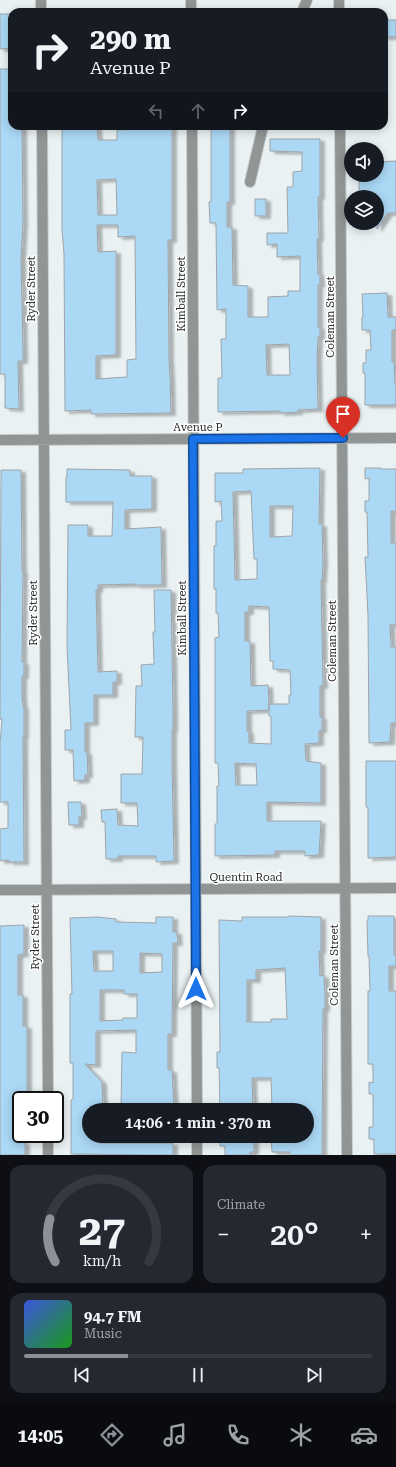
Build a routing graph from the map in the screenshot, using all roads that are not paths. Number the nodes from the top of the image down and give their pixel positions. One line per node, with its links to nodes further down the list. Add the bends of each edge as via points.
1 (42, 130): 10 (street, Ryder Street)
2 (192, 130): 8 (street, Kimball Street)
3 (262, 130): 5 (street)
4 (340, 130): 6 (street, Coleman Street)
5 (250, 182)
6 (343, 438): 7 (street, Avenue P); 8 (street, Avenue P); 11 (street, Coleman Street)
7 (396, 438)
8 (193, 439): 10 (street, Avenue P); 14 (street, Kimball Street)
9 (0, 440): 10 (street, Avenue P)
10 (44, 440): 13 (street, Ryder Street)
11 (345, 888): 12 (street, Quentin Road); 14 (street, Quentin Road); 22 (street, Coleman Street)
12 (396, 888)
13 (46, 889): 14 (street, Quentin Road); 15 (street, Quentin Road); 16 (street, Ryder Street)
14 (196, 889): 17 (street, Kimball Street)
15 (0, 890)
16 (48, 1091)
17 (197, 1103)
18 (48, 1143): 20 (street)
19 (197, 1143): 21 (street)
20 (48, 1155)
21 (197, 1155)
22 (347, 1155)

